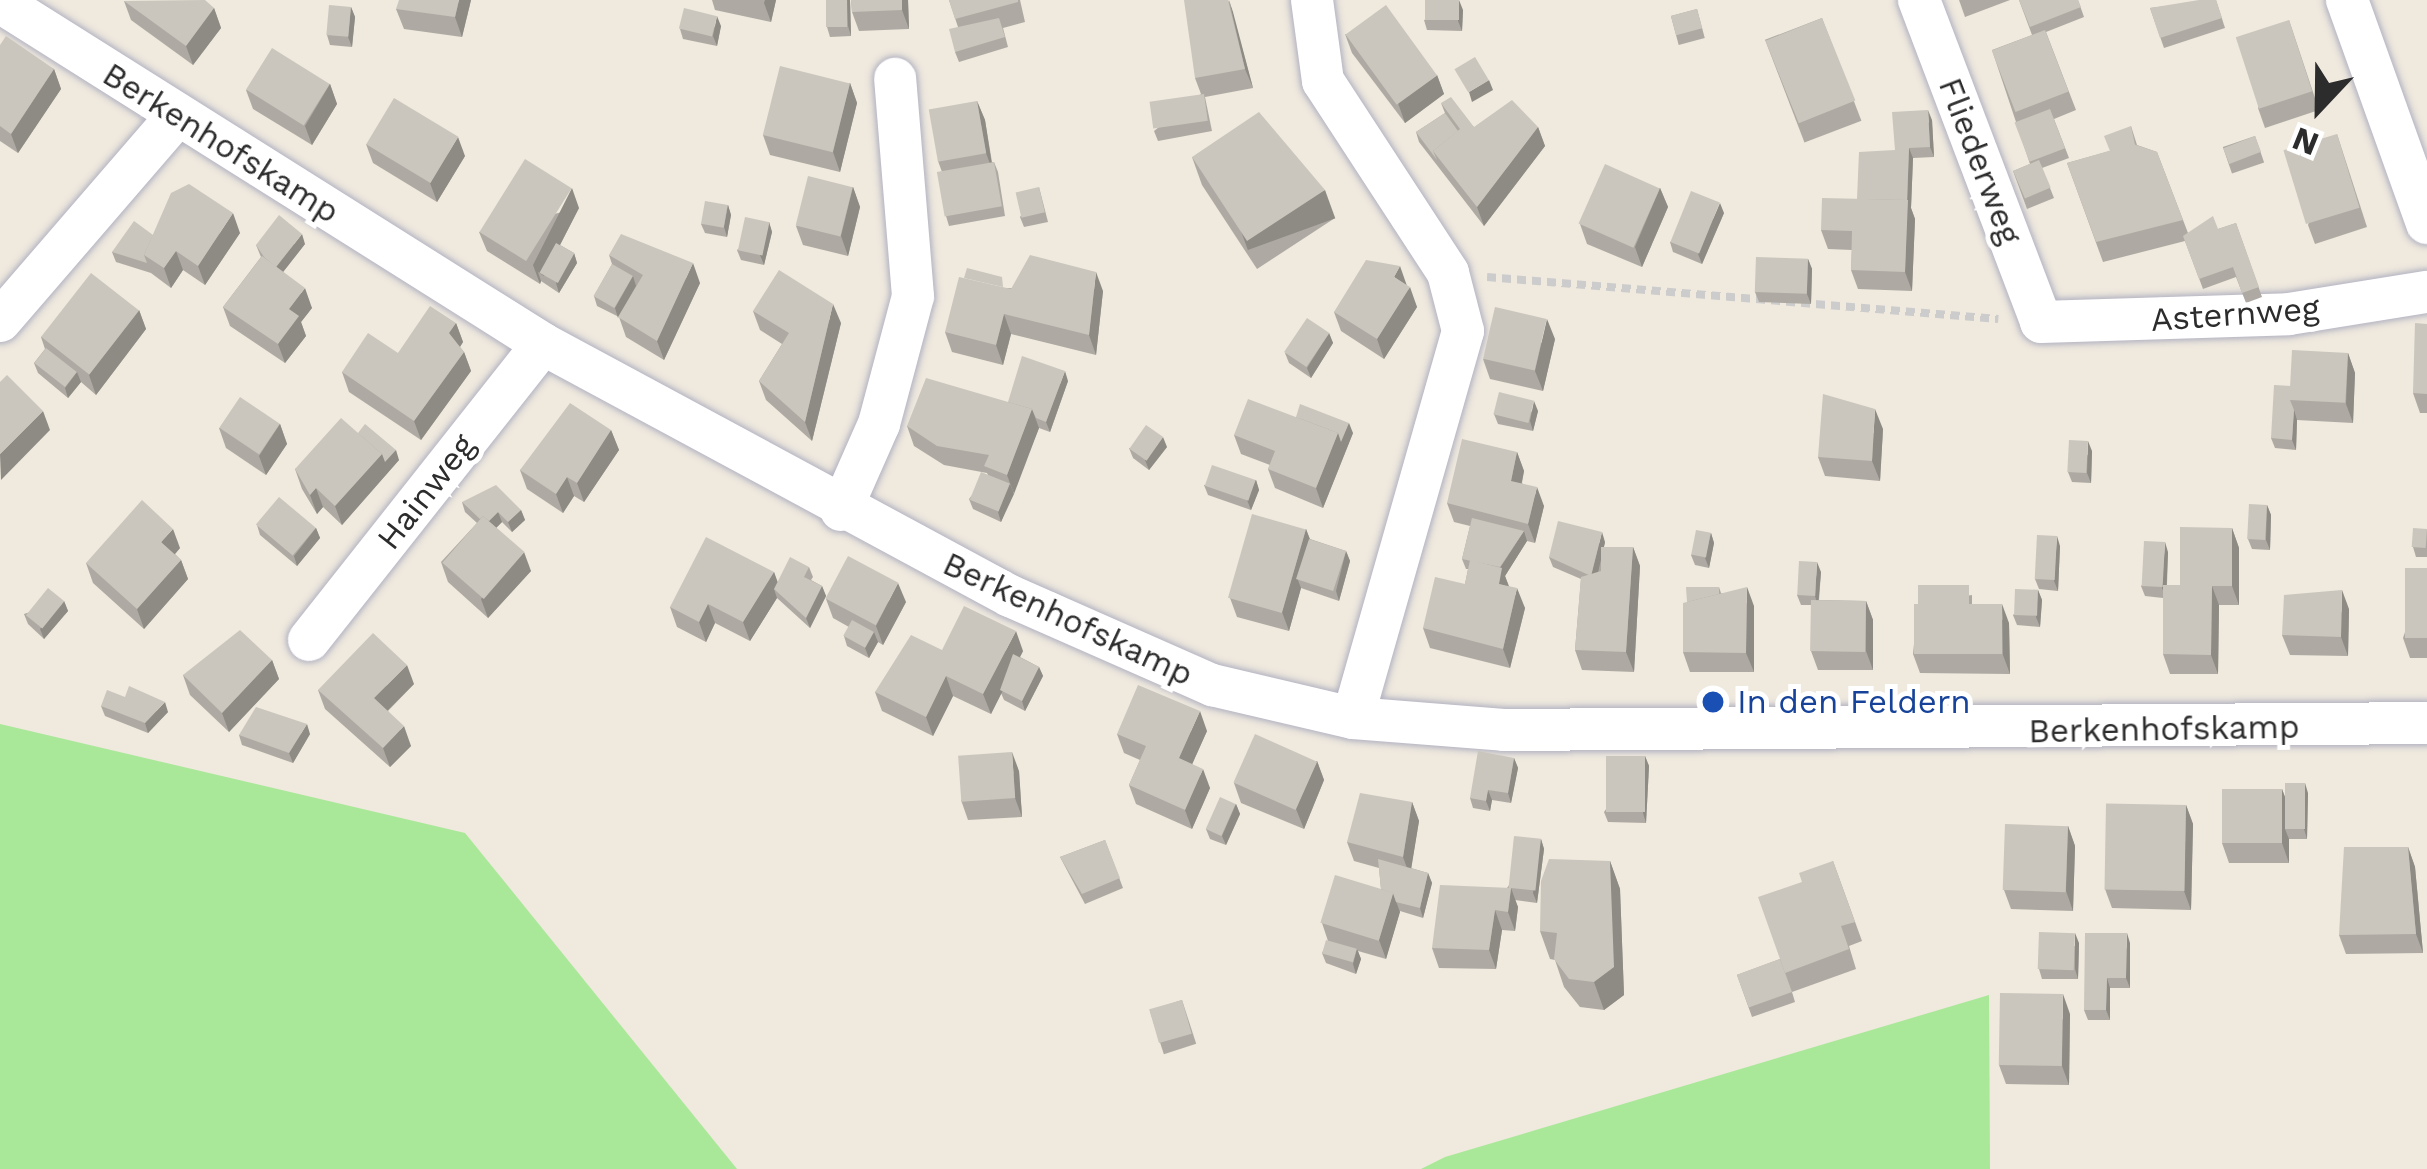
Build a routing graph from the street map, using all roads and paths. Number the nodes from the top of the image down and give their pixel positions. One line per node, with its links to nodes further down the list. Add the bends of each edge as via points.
1 (1312, 0): 8 (street, via 1323,81)
2 (1919, 0): 11 (street, Fliederweg)
3 (2347, 0): 7 (street)
4 (0, 2): 6 (street, Berkenhofskamp)
5 (895, 79): 13 (street, via 913,296 879,424)
6 (176, 116): 10 (street); 12 (street, Berkenhofskamp)
7 (2427, 224)
8 (1448, 273): 11 (path); 15 (street, via 1463,331)
9 (2427, 292): 11 (street, Asternweg, via 2289,314)
10 (0, 321)
11 (2042, 322)
12 (543, 344): 13 (street, Berkenhofskamp); 14 (street, Hainweg)
13 (841, 510): 15 (street, Berkenhofskamp, via 1142,659)
14 (309, 640)
15 (1353, 718): 16 (street, Berkenhofskamp, via 1922,734)
16 (2427, 722)

